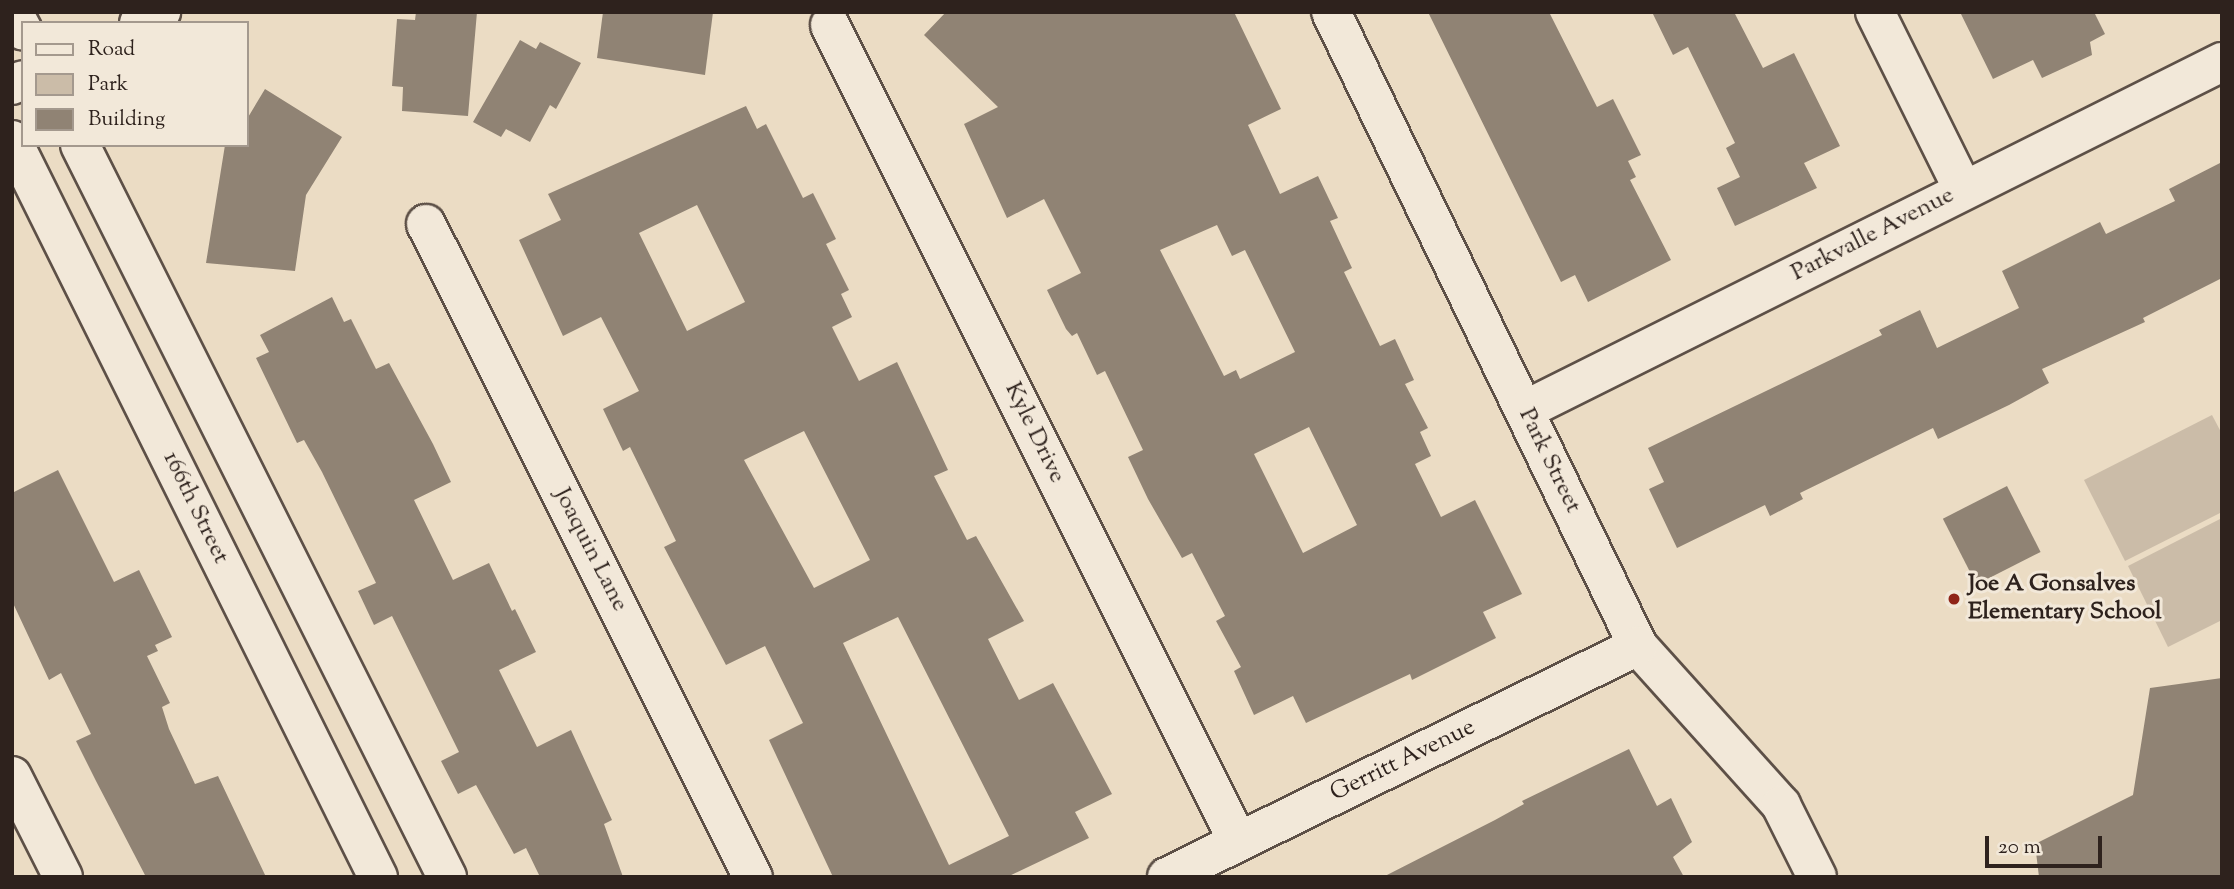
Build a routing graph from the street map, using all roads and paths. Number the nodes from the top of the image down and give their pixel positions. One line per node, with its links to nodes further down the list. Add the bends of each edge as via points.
1 (161, 12): 4 (street)
2 (1331, 12): 11 (street, Park Street)
3 (1875, 12): 9 (street)
4 (143, 21)
5 (830, 25): 14 (street, Kyle Drive)
6 (2222, 62): 9 (street, Parkvalle Avenue)
7 (12, 140): 16 (street, 166th Street)
8 (81, 147): 17 (street)
9 (1963, 189): 11 (street, Parkvalle Avenue)
10 (426, 224): 18 (street, Joaquin Lane)
11 (1525, 410): 12 (street, Park Street)
12 (1638, 646): 14 (street, Gerritt Avenue); 20 (street, Park Street, via 1781,805)
13 (12, 776): 15 (street)
14 (1238, 842): 19 (street, Gerritt Avenue)
15 (62, 877)
16 (378, 877)
17 (447, 877)
18 (753, 877)
19 (1167, 877)
20 (1817, 877)

